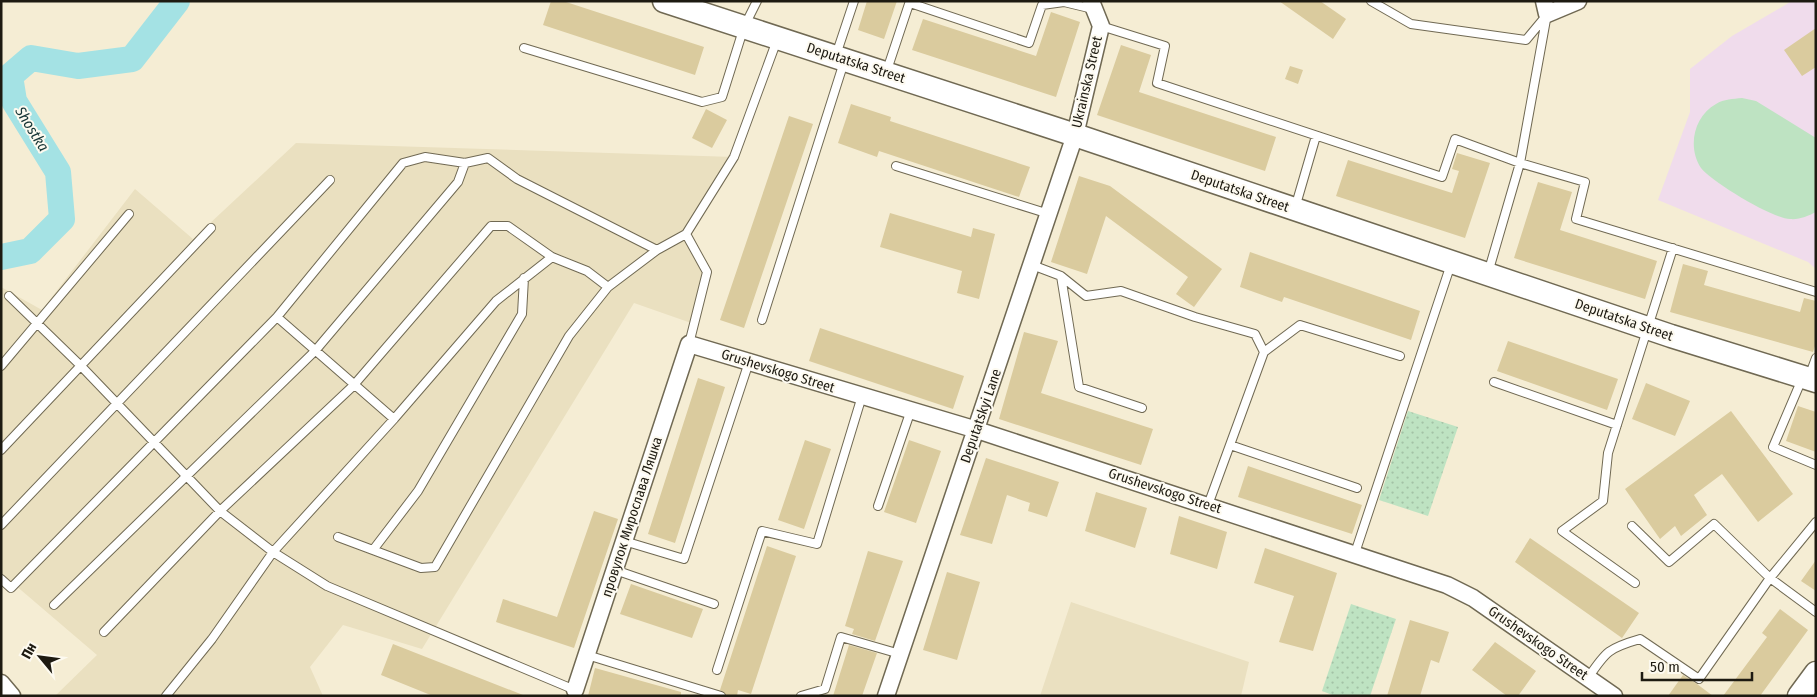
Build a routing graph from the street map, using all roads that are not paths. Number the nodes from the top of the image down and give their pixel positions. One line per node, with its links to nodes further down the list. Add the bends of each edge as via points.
1 (664, 1): 10 (street, Deputatska Street)
2 (757, 1): 10 (lane)
3 (854, 1): 13 (lane)
4 (1371, 1): 8 (lane, via 1411,24 1526,40)
5 (1578, 1): 8 (street)
6 (910, 2): 7 (lane, via 1029,43 1042,5 1064,2); 14 (lane)
7 (1092, 5): 9 (street, Ukrainska Street)
8 (1546, 8): 18 (lane)
9 (1100, 26): 15 (street, Ukrainska Street); 16 (lane, via 1165,46 1157,83)
10 (744, 27): 11 (street, Deputatska Street); 12 (lane, via 722,97 702,102)
11 (778, 38): 13 (street, Deputatska Street); 25 (lane, via 734,157)
12 (524, 48)
13 (840, 58): 14 (street, Deputatska Street); 38 (lane)
14 (886, 73): 15 (street, Deputatska Street)
15 (1075, 135): 21 (street, Deputatska Street); 23 (street, Deputatskyi Lane)
16 (1316, 136): 18 (lane, via 1442,177 1455,139); 21 (lane)
17 (465, 163): 27 (lane, via 488,158 517,179); 37 (lane, via 425,157 403,163); 42 (lane, via 458,182)
18 (1520, 163): 26 (lane, via 1585,182 1576,219); 31 (lane)
19 (896, 166): 23 (lane)
20 (330, 180): 52 (lane)
21 (1295, 209): 29 (street, Deputatska Street)
22 (129, 214): 39 (lane)
23 (1049, 214): 30 (street, Deputatskyi Lane)
24 (211, 228): 47 (lane)
25 (686, 234): 27 (lane); 41 (lane, via 707,272)
26 (1673, 248): 35 (lane); 40 (lane)
27 (657, 250): 34 (lane)
28 (552, 257): 33 (lane); 34 (lane, via 587,271); 50 (lane, via 508,226 491,226)
29 (1452, 262): 31 (street, Deputatska Street); 74 (lane)
30 (1032, 265): 32 (lane); 57 (street, Deputatskyi Lane)
31 (1488, 274): 40 (street, Deputatska Street)
32 (1061, 276): 43 (lane, via 1086,296 1121,291 1255,334); 53 (lane, via 1079,386)
33 (524, 278): 55 (lane, via 496,301); 72 (lane, via 522,314 418,491)
34 (608, 288): 72 (lane, via 569,336 435,567 421,568)
35 (1816, 292)
36 (9, 296): 39 (lane)
37 (276, 317): 42 (lane); 58 (lane)
38 (762, 320)
39 (37, 323): 46 (lane); 47 (lane)
40 (1647, 328): 48 (street, Deputatska Street); 56 (lane)
41 (689, 344): 45 (street, Grushevskogo Street); 71 (street, провулок Мирослава Ляшка)
42 (315, 351): 50 (lane); 62 (lane)
43 (1264, 352): 44 (lane, via 1300,325); 59 (lane)
44 (1400, 356)
45 (749, 362): 51 (street, Grushevskogo Street); 71 (lane, via 684,559)
46 (1, 366)
47 (80, 366): 52 (lane); 60 (lane)
48 (1811, 373): 61 (lane, via 1773,447)
49 (1494, 382): 56 (lane)
50 (353, 386): 55 (lane); 66 (lane)
51 (862, 396): 54 (street, Grushevskogo Street); 85 (lane, via 817,544 762,531)
52 (117, 404): 58 (lane); 68 (lane)
53 (1142, 408)
54 (911, 410): 57 (street, Grushevskogo Street); 65 (lane)
55 (394, 419): 73 (lane)
56 (1617, 425): 78 (lane, via 1608,453 1603,501 1562,531)
57 (977, 430): 64 (street, Grushevskogo Street); 83 (street, Deputatskyi Lane)
58 (154, 442): 62 (lane); 77 (lane, via 11,588)
59 (1230, 445): 63 (lane); 64 (lane)
60 (1, 450)
61 (1816, 465)
62 (186, 476): 66 (lane); 80 (lane)
63 (1357, 488)
64 (1208, 505): 74 (street, Grushevskogo Street)
65 (878, 506)
66 (220, 511): 73 (lane); 82 (lane)
67 (1816, 522): 76 (lane)
68 (1, 525)
69 (1632, 526): 76 (lane, via 1669,562 1714,524)
70 (338, 537): 72 (lane)
71 (624, 541): 75 (street, провулок Мирослава Ляшка)
72 (372, 550)
73 (273, 552): 89 (lane, via 327,586); 91 (lane, via 212,639)
74 (1355, 553): 87 (street, Grushevskogo Street, via 1459,590)
75 (615, 570): 79 (lane); 84 (street, провулок Мирослава Ляшка)
76 (1770, 578): 81 (lane); 87 (lane, via 1699,679 1640,639 1614,647)
77 (1, 579)
78 (1635, 583)
79 (714, 604)
80 (54, 605)
81 (1816, 612)
82 (104, 632)
83 (900, 654): 93 (lane, via 841,637 825,689); 94 (street, Deputatskyi Lane)
84 (587, 655): 89 (street, провулок Мирослава Ляшка); 92 (lane)
85 (717, 670)
86 (1816, 673): 96 (street)
87 (1588, 678): 95 (street, Grushevskogo Street)
88 (1, 683): 90 (street)
89 (575, 690)
90 (12, 696)
91 (166, 696)
92 (721, 696)
93 (802, 696)
94 (886, 696)
95 (1614, 696)
96 (1799, 696)

